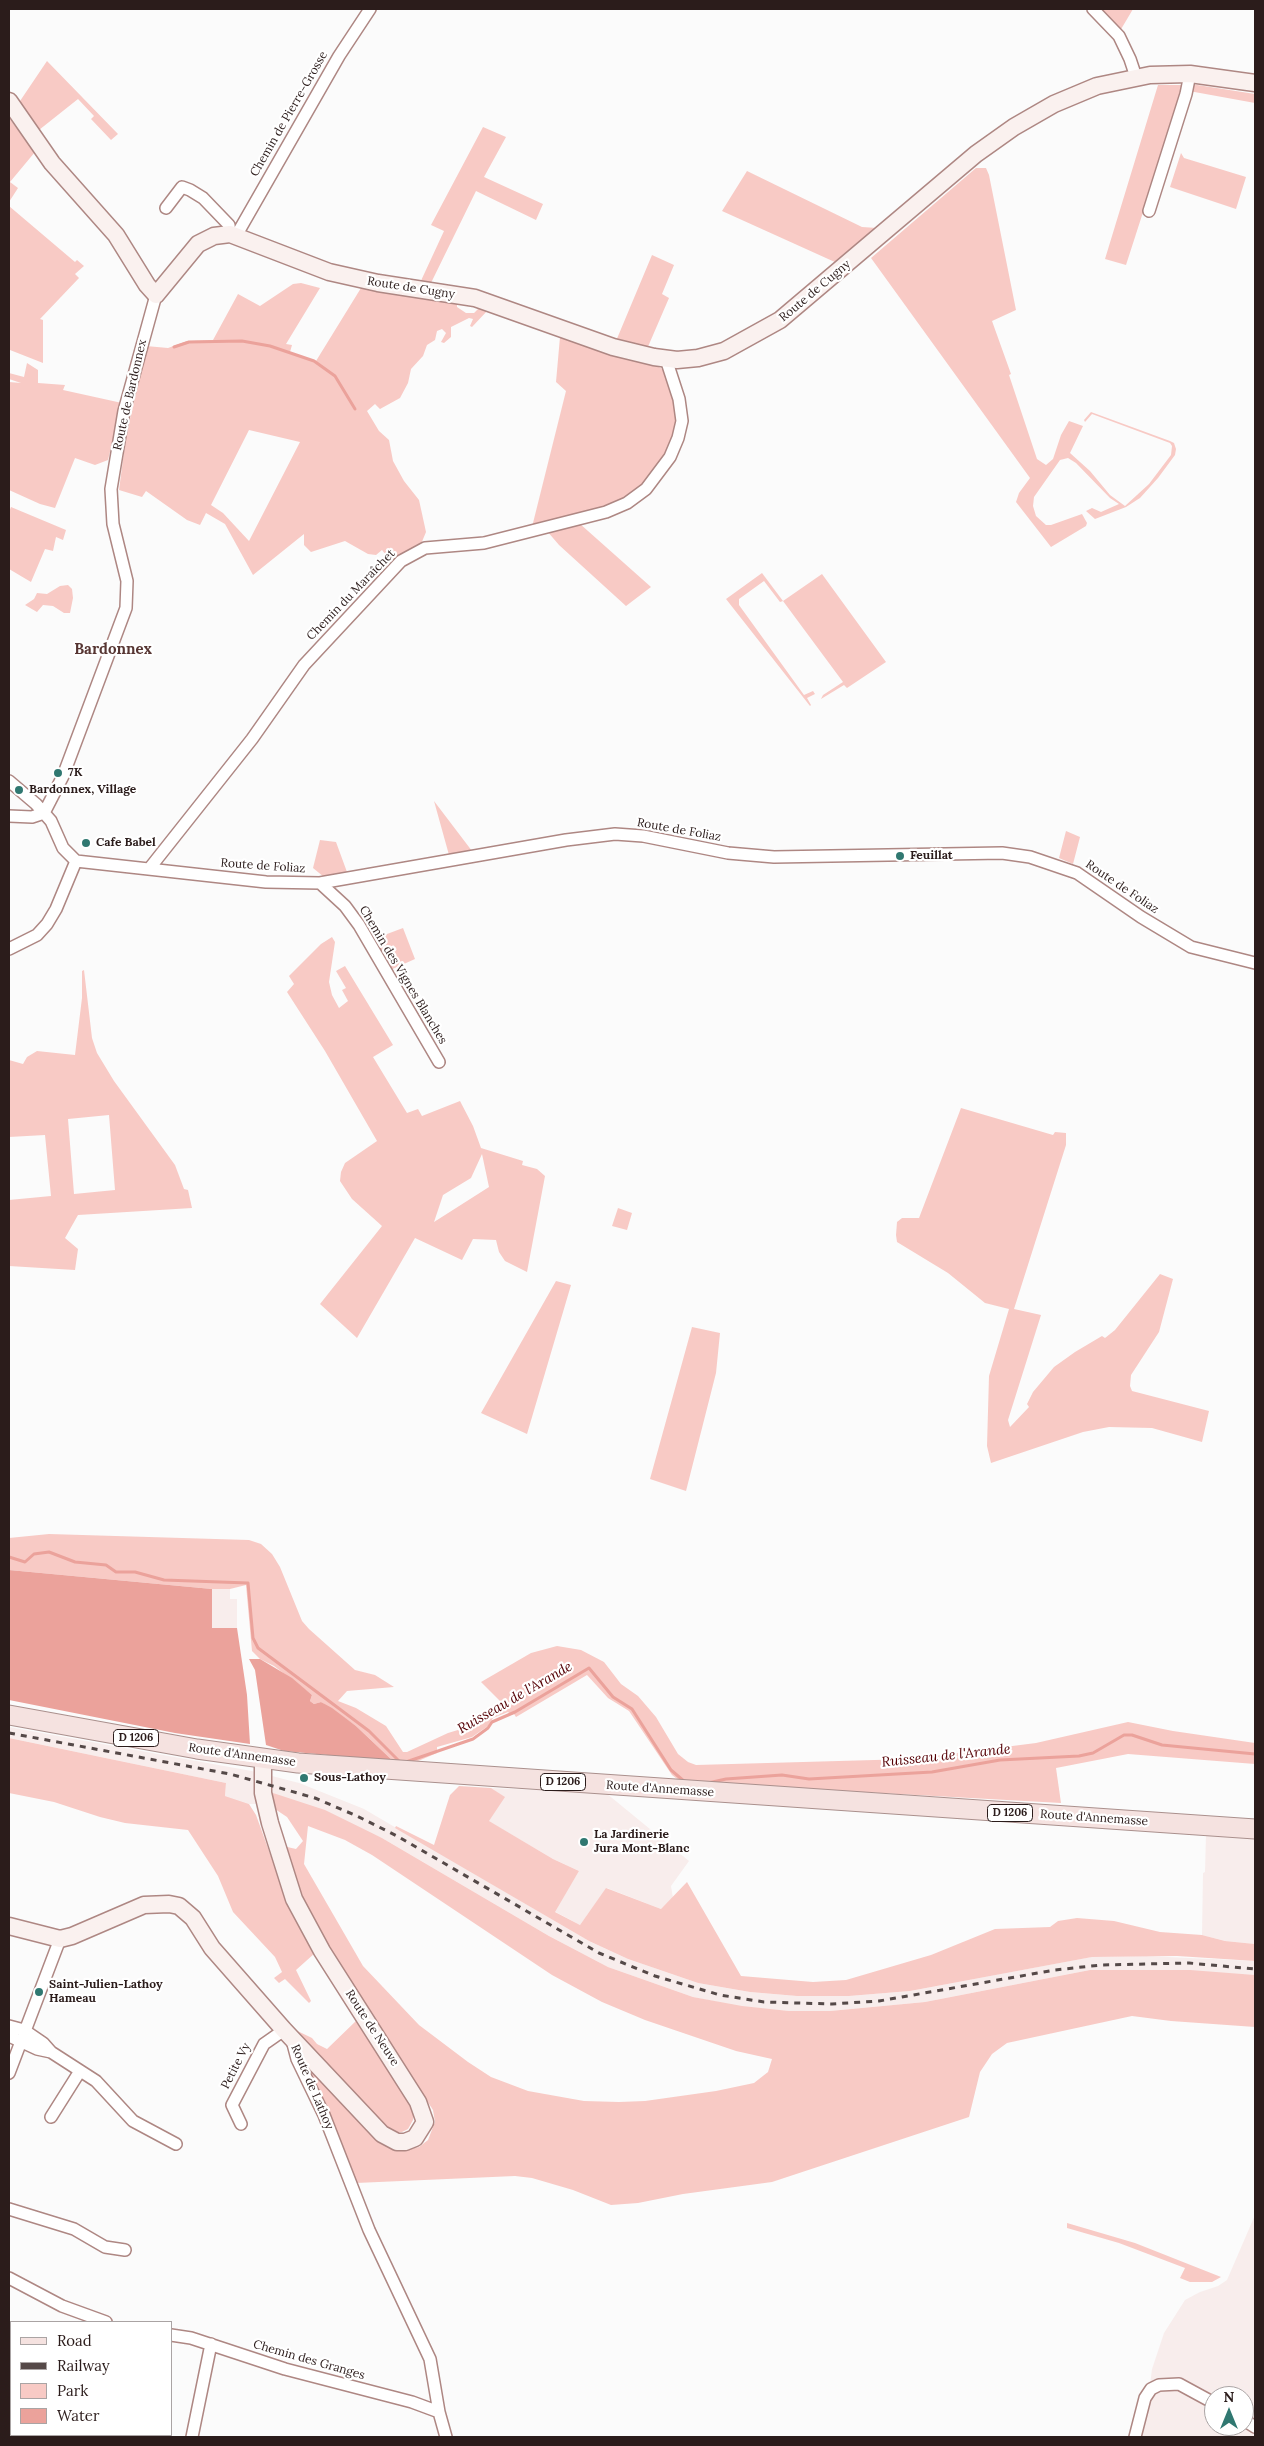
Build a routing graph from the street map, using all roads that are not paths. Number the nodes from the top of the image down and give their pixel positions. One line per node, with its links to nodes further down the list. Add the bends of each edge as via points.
1 (370, 9): 9 (street, Chemin de Pierre-Grosse)
2 (1093, 9): 4 (street, via 1119,36)
3 (1190, 74): 4 (street, Route de Cugny); 5 (street, Route de Cugny); 8 (street)
4 (1136, 76): 11 (street, Route de Cugny, via 1082,91 1008,132 974,156 795,309 760,333 716,353 688,359)
5 (1255, 83)
6 (9, 101): 10 (street, via 52,163 116,235)
7 (166, 208): 9 (street, via 182,187 190,190 203,198 229,225)
8 (1149, 211)
9 (233, 235): 10 (street, via 214,236 198,244); 11 (street, Route de Cugny, via 329,272 475,298 613,346)
10 (156, 295): 13 (street, Route de Bardonnex, via 124,411 111,488 113,524 127,581 126,608 64,776)
11 (666, 359): 16 (street, Chemin du Maraîchet, via 682,421 670,457 646,489 627,503 582,519 484,543 425,548 401,561 304,664 256,734)
12 (9, 781): 13 (street)
13 (44, 813): 14 (street, via 32,817); 15 (street, via 66,853)
14 (9, 816)
15 (76, 861): 16 (street, Route de Foliaz); 18 (street, via 56,909 37,935)
16 (149, 869): 17 (street, Route de Foliaz, via 266,882)
17 (320, 883): 19 (street, Route de Foliaz, via 606,835 644,836 728,853 774,857 1002,853 1030,857 1065,868 1095,883 1141,917 1191,947); 20 (street, Chemin des Vignes Blanches, via 345,906 359,925)
18 (9, 949)
19 (1255, 962)
20 (438, 1062)
21 (9, 1715): 22 (main road, Route d'Annemasse / D 1206)
22 (263, 1760): 23 (main road, Route d'Annemasse / D 1206); 27 (street, Route de Neuve, via 263,1792 294,1900 322,1951 418,2102 424,2122 420,2134 405,2142 388,2138)
23 (1255, 1829)
24 (9, 1926): 25 (street)
25 (60, 1939): 27 (street, Route de Lathoy, via 144,1905 179,1906 193,1918 212,1948); 28 (street)
26 (9, 2026): 28 (street)
27 (288, 2034): 32 (street, Petite Vy, via 264,2044 232,2105); 41 (street, Route de Lathoy, via 369,2230 430,2359)
28 (18, 2035): 29 (street, via 37,2049 51,2052); 30 (street)
29 (80, 2071): 31 (street); 33 (street, via 104,2088 133,2120)
30 (9, 2073)
31 (51, 2117)
32 (241, 2124)
33 (176, 2144)
34 (9, 2209): 35 (street, via 74,2229 105,2247)
35 (125, 2250)
36 (9, 2278): 37 (street, via 62,2306)
37 (103, 2321)
38 (172, 2337): 39 (street, Chemin des Granges)
39 (211, 2344): 41 (street, Chemin des Granges, via 285,2370 412,2402); 42 (street)
40 (1204, 2398): 44 (street, via 1179,2384 1159,2385 1151,2389 1145,2398)
41 (439, 2412): 43 (street, Route de Lathoy)
42 (192, 2437)
43 (446, 2437)
44 (1135, 2437)

